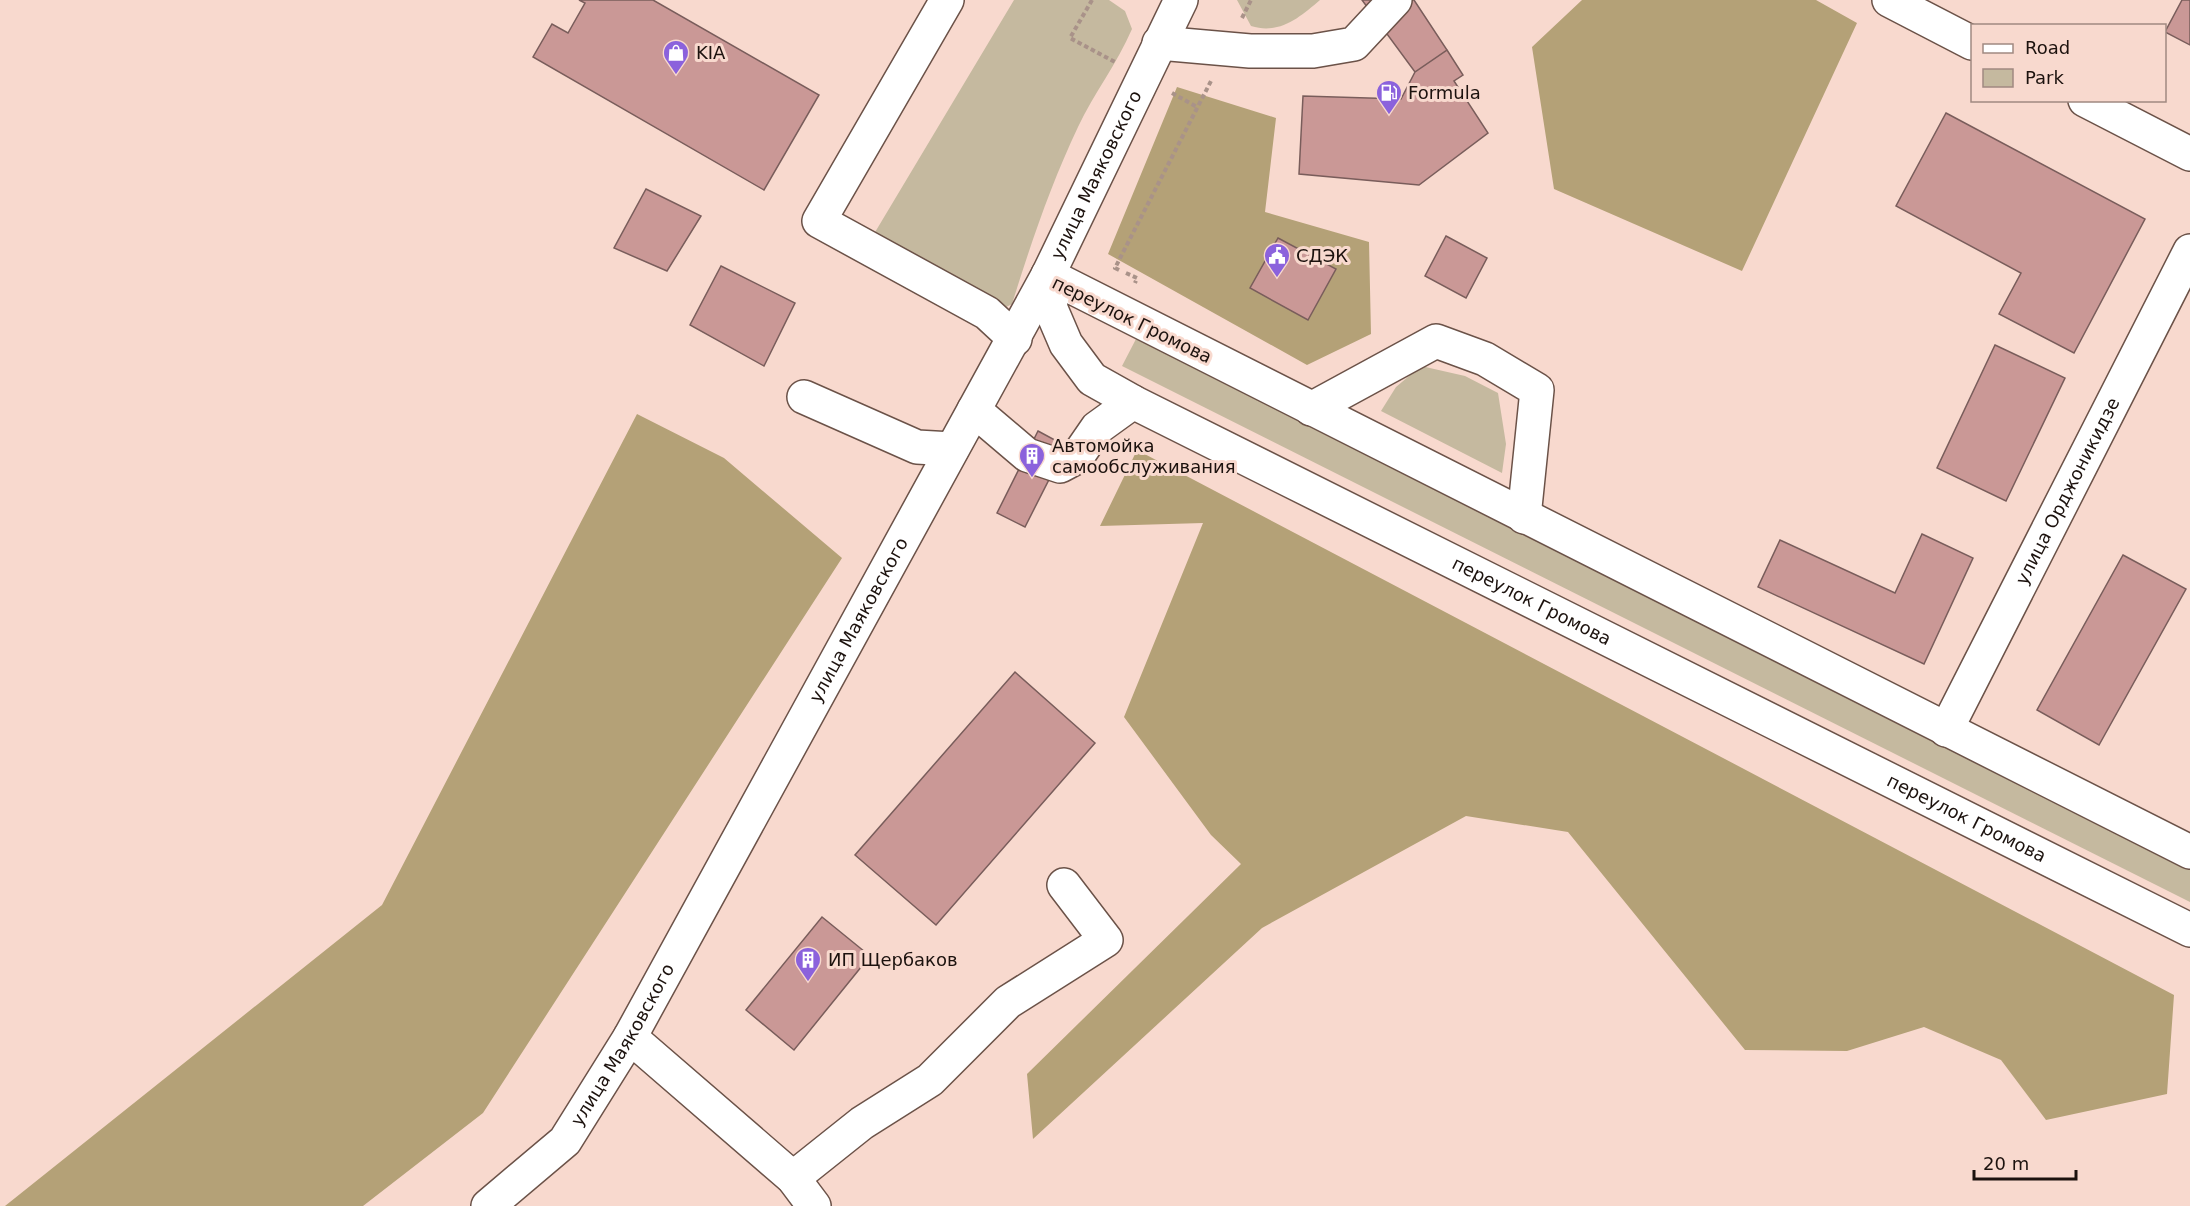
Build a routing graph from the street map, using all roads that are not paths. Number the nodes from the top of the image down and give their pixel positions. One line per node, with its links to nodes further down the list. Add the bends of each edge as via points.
1 (947, 0): 11 (main road, via 819,221 987,313)
2 (1181, 0): 6 (main road, улица Маяковского)
3 (1395, 0): 6 (main road, via 1354,44 1313,51)
4 (1889, 0): 5 (main road)
5 (1971, 42)
6 (1158, 43): 10 (main road, улица Маяковского)
7 (2089, 102): 8 (main road)
8 (2190, 154)
9 (2190, 251): 18 (main road, улица Орджоникидзе)
10 (1048, 275): 11 (main road, улица Маяковского); 13 (main road, переулок Громова, via 1051,309 1066,344 1092,379); 14 (main road, переулок Громова)
11 (1015, 339): 15 (main road, улица Маяковского)
12 (804, 397): 16 (main road, via 917,447)
13 (1133, 402): 15 (main road, via 1097,428 1077,457 1060,466 1027,455); 21 (main road, переулок Громова)
14 (1311, 409): 17 (main road, переулок Громова); 17 (main road, via 1436,342 1485,359 1537,390)
15 (974, 410): 16 (main road, улица Маяковского)
16 (952, 449): 22 (main road, улица Маяковского)
17 (1524, 517): 18 (main road, переулок Громова)
18 (1946, 730): 19 (main road, переулок Громова)
19 (2190, 852)
20 (1064, 885): 23 (main road, via 1106,940 1008,1002 930,1080 862,1123)
21 (2190, 930)
22 (630, 1037): 23 (main road); 24 (main road, улица Маяковского, via 565,1141)
23 (793, 1178): 25 (main road)
24 (488, 1206)
25 (813, 1206)

